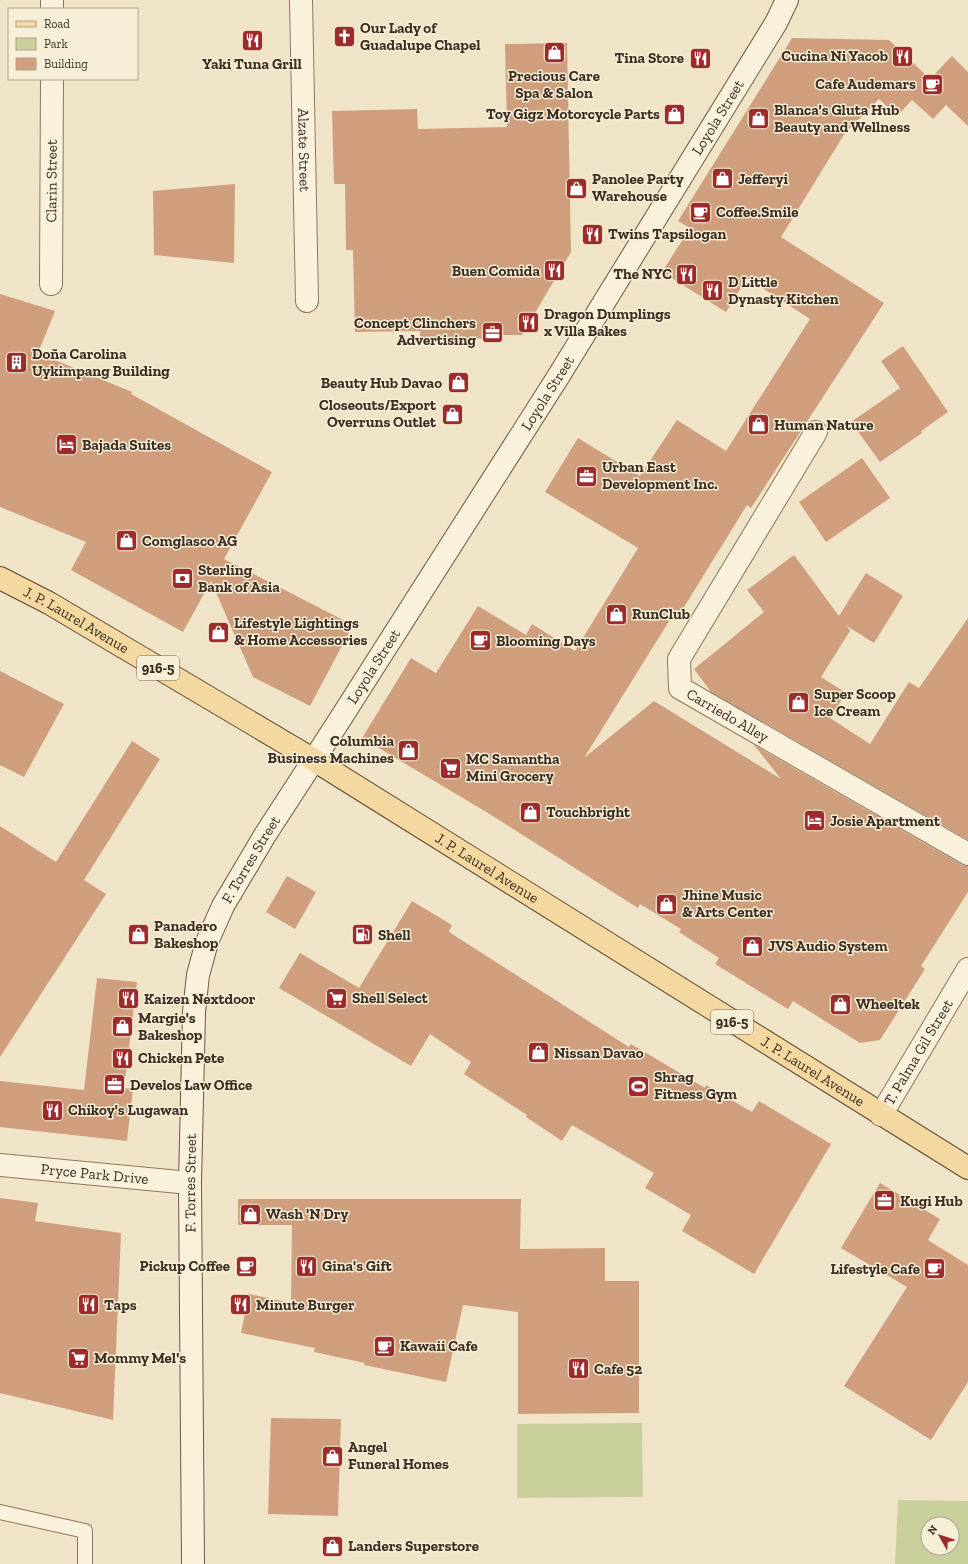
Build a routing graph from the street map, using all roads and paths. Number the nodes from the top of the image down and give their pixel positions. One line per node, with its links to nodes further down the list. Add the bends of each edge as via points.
1 (301, 0): 5 (main road, Alzate Street)
2 (787, 0): 8 (main road, Loyola Street, via 776,23 558,377)
3 (52, 80): 4 (main road, Clarin Street)
4 (52, 284)
5 (307, 301)
6 (816, 432): 9 (main road, Carriedo Alley, via 679,659 680,688)
7 (0, 578): 8 (main road, J. P. Laurel Avenue / 916-5, via 49,603)
8 (314, 760): 11 (main road, J. P. Laurel Avenue / 916-5); 14 (main road, F. Torres Street, via 223,906 207,942 194,1012)
9 (968, 854)
10 (968, 969): 11 (main road, T. Palma Gil Street)
11 (881, 1115): 13 (main road, J. P. Laurel Avenue / 916-5)
12 (0, 1165): 14 (main road, Pryce Park Drive)
13 (968, 1168)
14 (190, 1182): 17 (main road, F. Torres Street)
15 (0, 1512): 16 (lane, via 85,1531)
16 (85, 1564)
17 (192, 1564)

